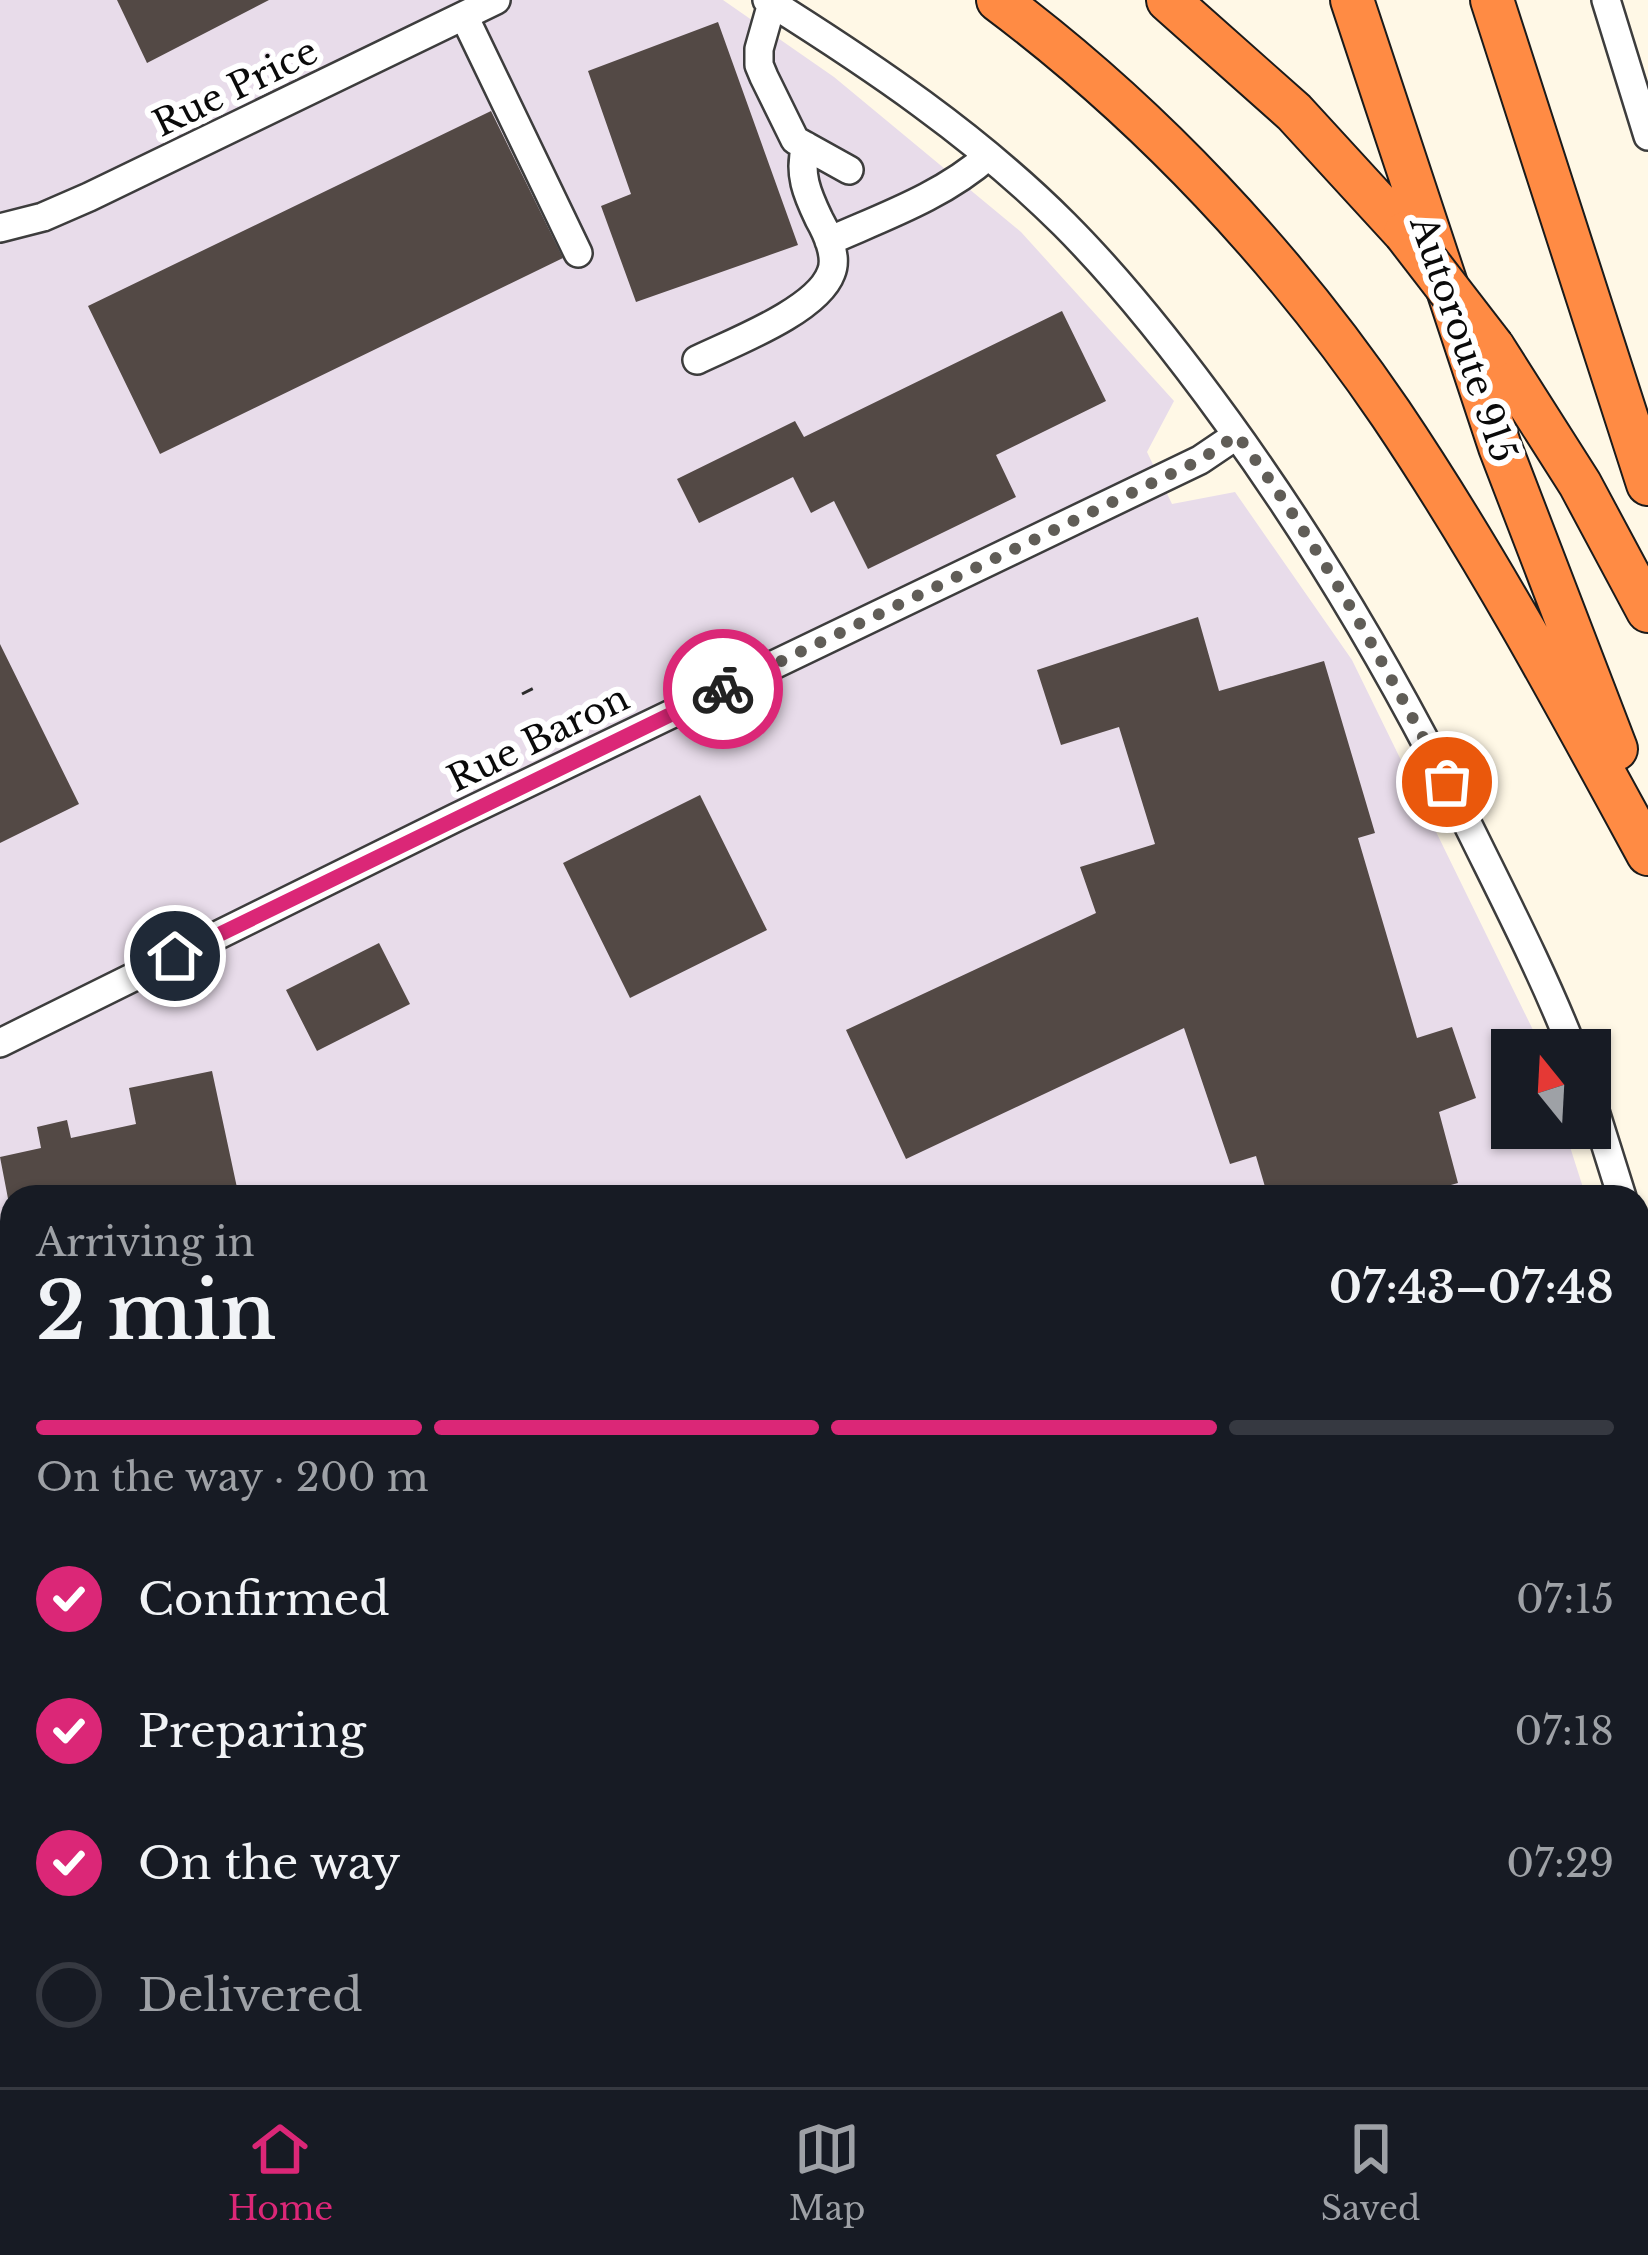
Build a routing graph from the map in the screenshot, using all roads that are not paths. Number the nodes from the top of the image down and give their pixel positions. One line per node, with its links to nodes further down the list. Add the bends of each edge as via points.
1 (496, 0): 8 (street, Rue Price)
2 (998, 0): 21 (highway, via 1182,162 1325,325 1496,578)
3 (1168, 0): 19 (highway, bridge, via 1294,112 1405,233 1493,347)
4 (1352, 0): 20 (highway, Autoroute 915, via 1500,447)
5 (1492, 0): 18 (highway)
6 (1606, 0): 9 (street)
7 (769, 2): 10 (street, via 759,65 795,140); 11 (street)
8 (464, 16): 13 (street, Rue Price, via 89,197); 15 (street)
9 (1648, 136)
10 (806, 146): 12 (street); 14 (street, via 802,175)
11 (988, 156): 14 (street, via 950,186); 17 (street, via 1101,263)
12 (849, 170)
13 (0, 228)
14 (829, 241): 16 (street, via 832,273 799,309)
15 (578, 253)
16 (697, 360)
17 (1237, 435): 22 (street, via 1322,558 1409,711); 23 (street, Rue Baron, via 1200,460)
18 (1648, 484)
19 (1648, 611)
20 (1648, 834)
21 (1648, 854)
22 (1564, 1029)
23 (0, 1043)
24 (1607, 1149): 25 (street)
25 (1618, 1185)

